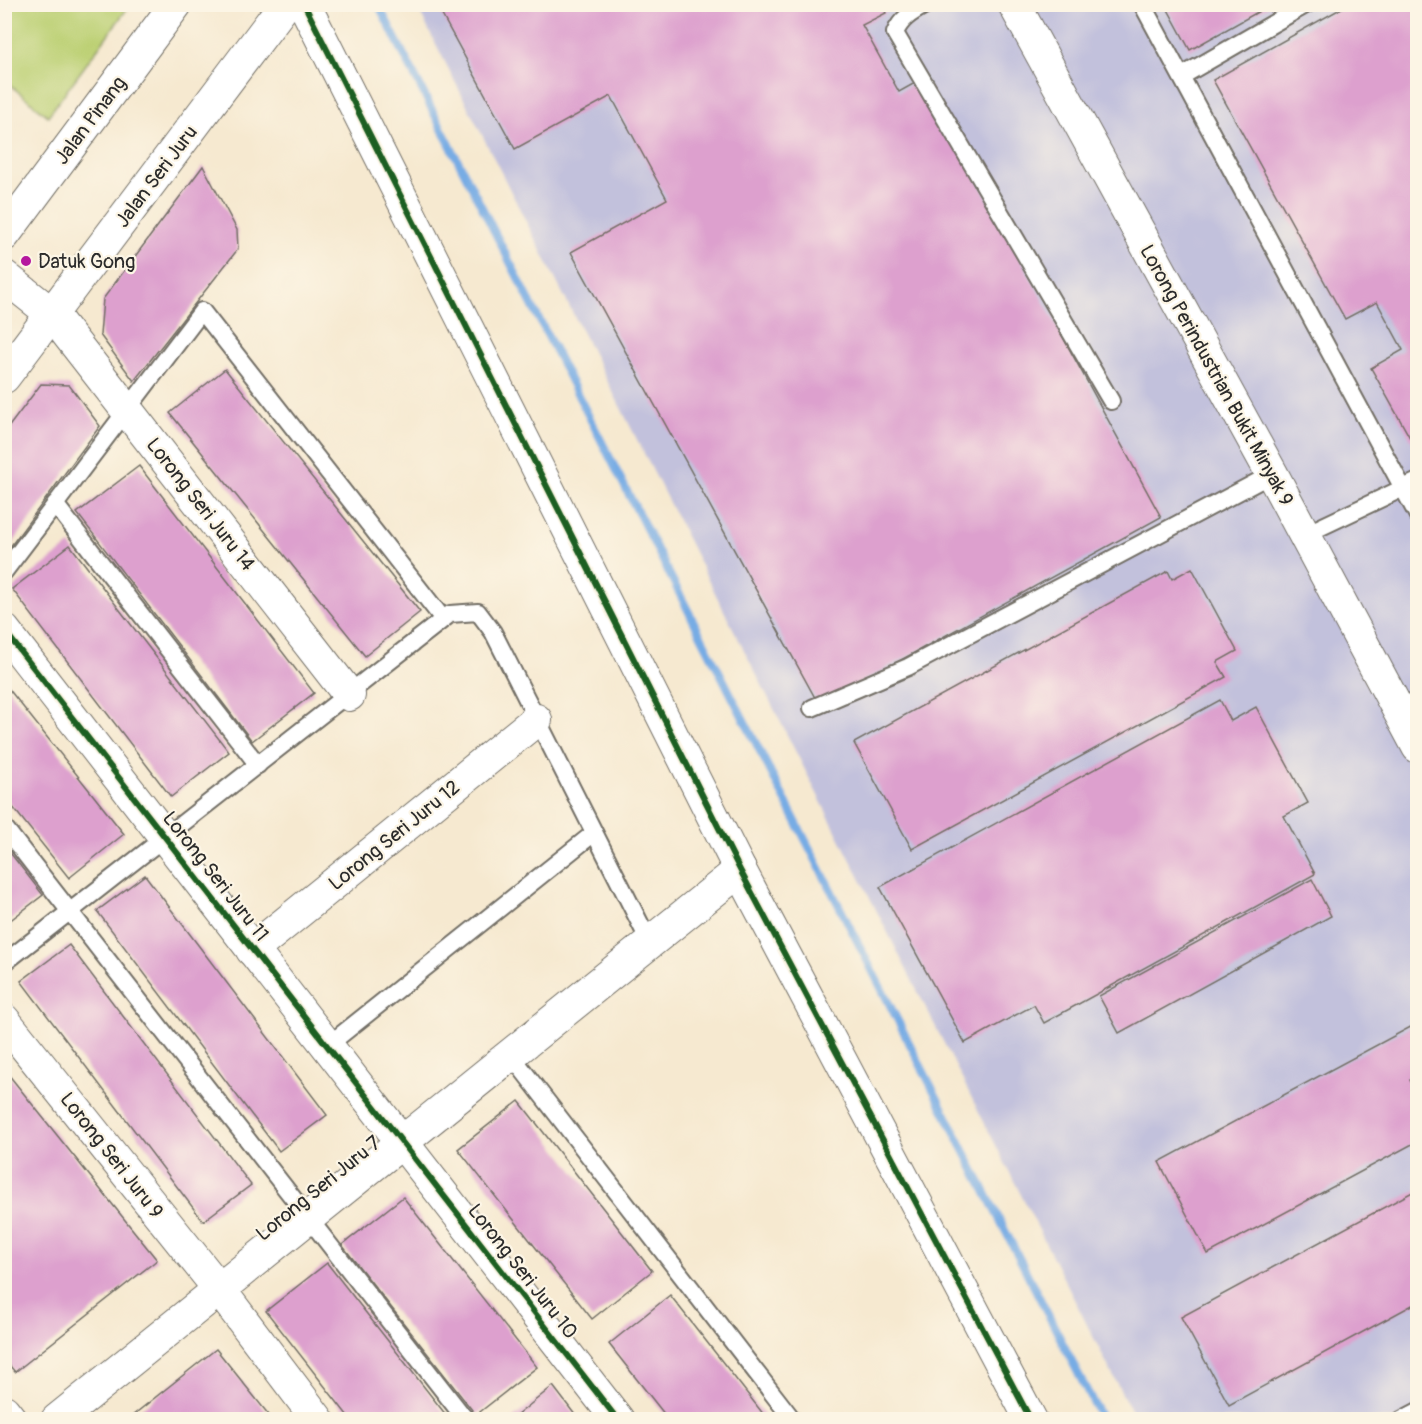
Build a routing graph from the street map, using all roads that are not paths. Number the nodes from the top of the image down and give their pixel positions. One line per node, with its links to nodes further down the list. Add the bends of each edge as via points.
1 (176, 4): 9 (street, Jalan Pinang)
2 (285, 4): 11 (street, Jalan Seri Juru)
3 (304, 4): 31 (street)
4 (927, 4): 13 (lane, via 898,23 895,33)
5 (1014, 4): 15 (street, Lorong Perindustrian Bukit Minyak 9)
6 (1142, 4): 8 (lane)
7 (1307, 4): 8 (lane)
8 (1182, 76): 16 (lane)
9 (4, 236)
10 (4, 276): 11 (street, Lorong Seri Juru 14)
11 (52, 314): 12 (street, Jalan Seri Juru); 14 (street, Lorong Seri Juru 14)
12 (4, 377)
13 (1112, 401)
14 (128, 408): 17 (lane); 21 (lane, via 202,311); 23 (street, Lorong Seri Juru 14)
15 (1272, 474): 19 (street, Lorong Perindustrian Bukit Minyak 9); 24 (lane, via 908,668)
16 (1409, 483): 18 (lane); 19 (lane)
17 (55, 504): 20 (lane); 27 (lane)
18 (1418, 516)
19 (1304, 535): 26 (street, Lorong Perindustrian Bukit Minyak 9)
20 (4, 572)
21 (443, 619): 23 (lane); 25 (lane, via 450,614 478,612 493,632)
22 (4, 630): 30 (street, Lorong Seri Juru 11)
23 (349, 695): 27 (lane)
24 (812, 708)
25 (536, 720): 29 (lane); 34 (street, Lorong Seri Juru 12)
26 (1418, 747)
27 (258, 765): 30 (lane)
28 (4, 827): 32 (lane)
29 (594, 833): 33 (lane); 37 (lane)
30 (165, 837): 32 (lane); 34 (street, Lorong Seri Juru 11)
31 (740, 870): 33 (street, Lorong Seri Juru 7); 50 (street)
32 (70, 912): 35 (lane); 40 (lane)
33 (650, 943): 38 (street, Lorong Seri Juru 7)
34 (252, 950): 37 (street, Lorong Seri Juru 11)
35 (4, 963)
36 (4, 1020): 41 (street, Lorong Seri Juru 9)
37 (327, 1046): 39 (street, Lorong Seri Juru 11)
38 (511, 1055): 39 (street, Lorong Seri Juru 7); 49 (lane)
39 (402, 1143): 40 (street, Lorong Seri Juru 7); 48 (street, Lorong Seri Juru 10)
40 (309, 1217): 41 (street, Lorong Seri Juru 7); 47 (lane)
41 (219, 1289): 45 (street, Lorong Seri Juru 7); 46 (street, Lorong Seri Juru 9)
42 (4, 1411): 44 (street)
43 (1418, 1411): 51 (lane)
44 (11, 1419)
45 (57, 1419)
46 (318, 1419)
47 (466, 1419)
48 (618, 1419)
49 (793, 1419)
50 (1031, 1419)
51 (1401, 1419)

